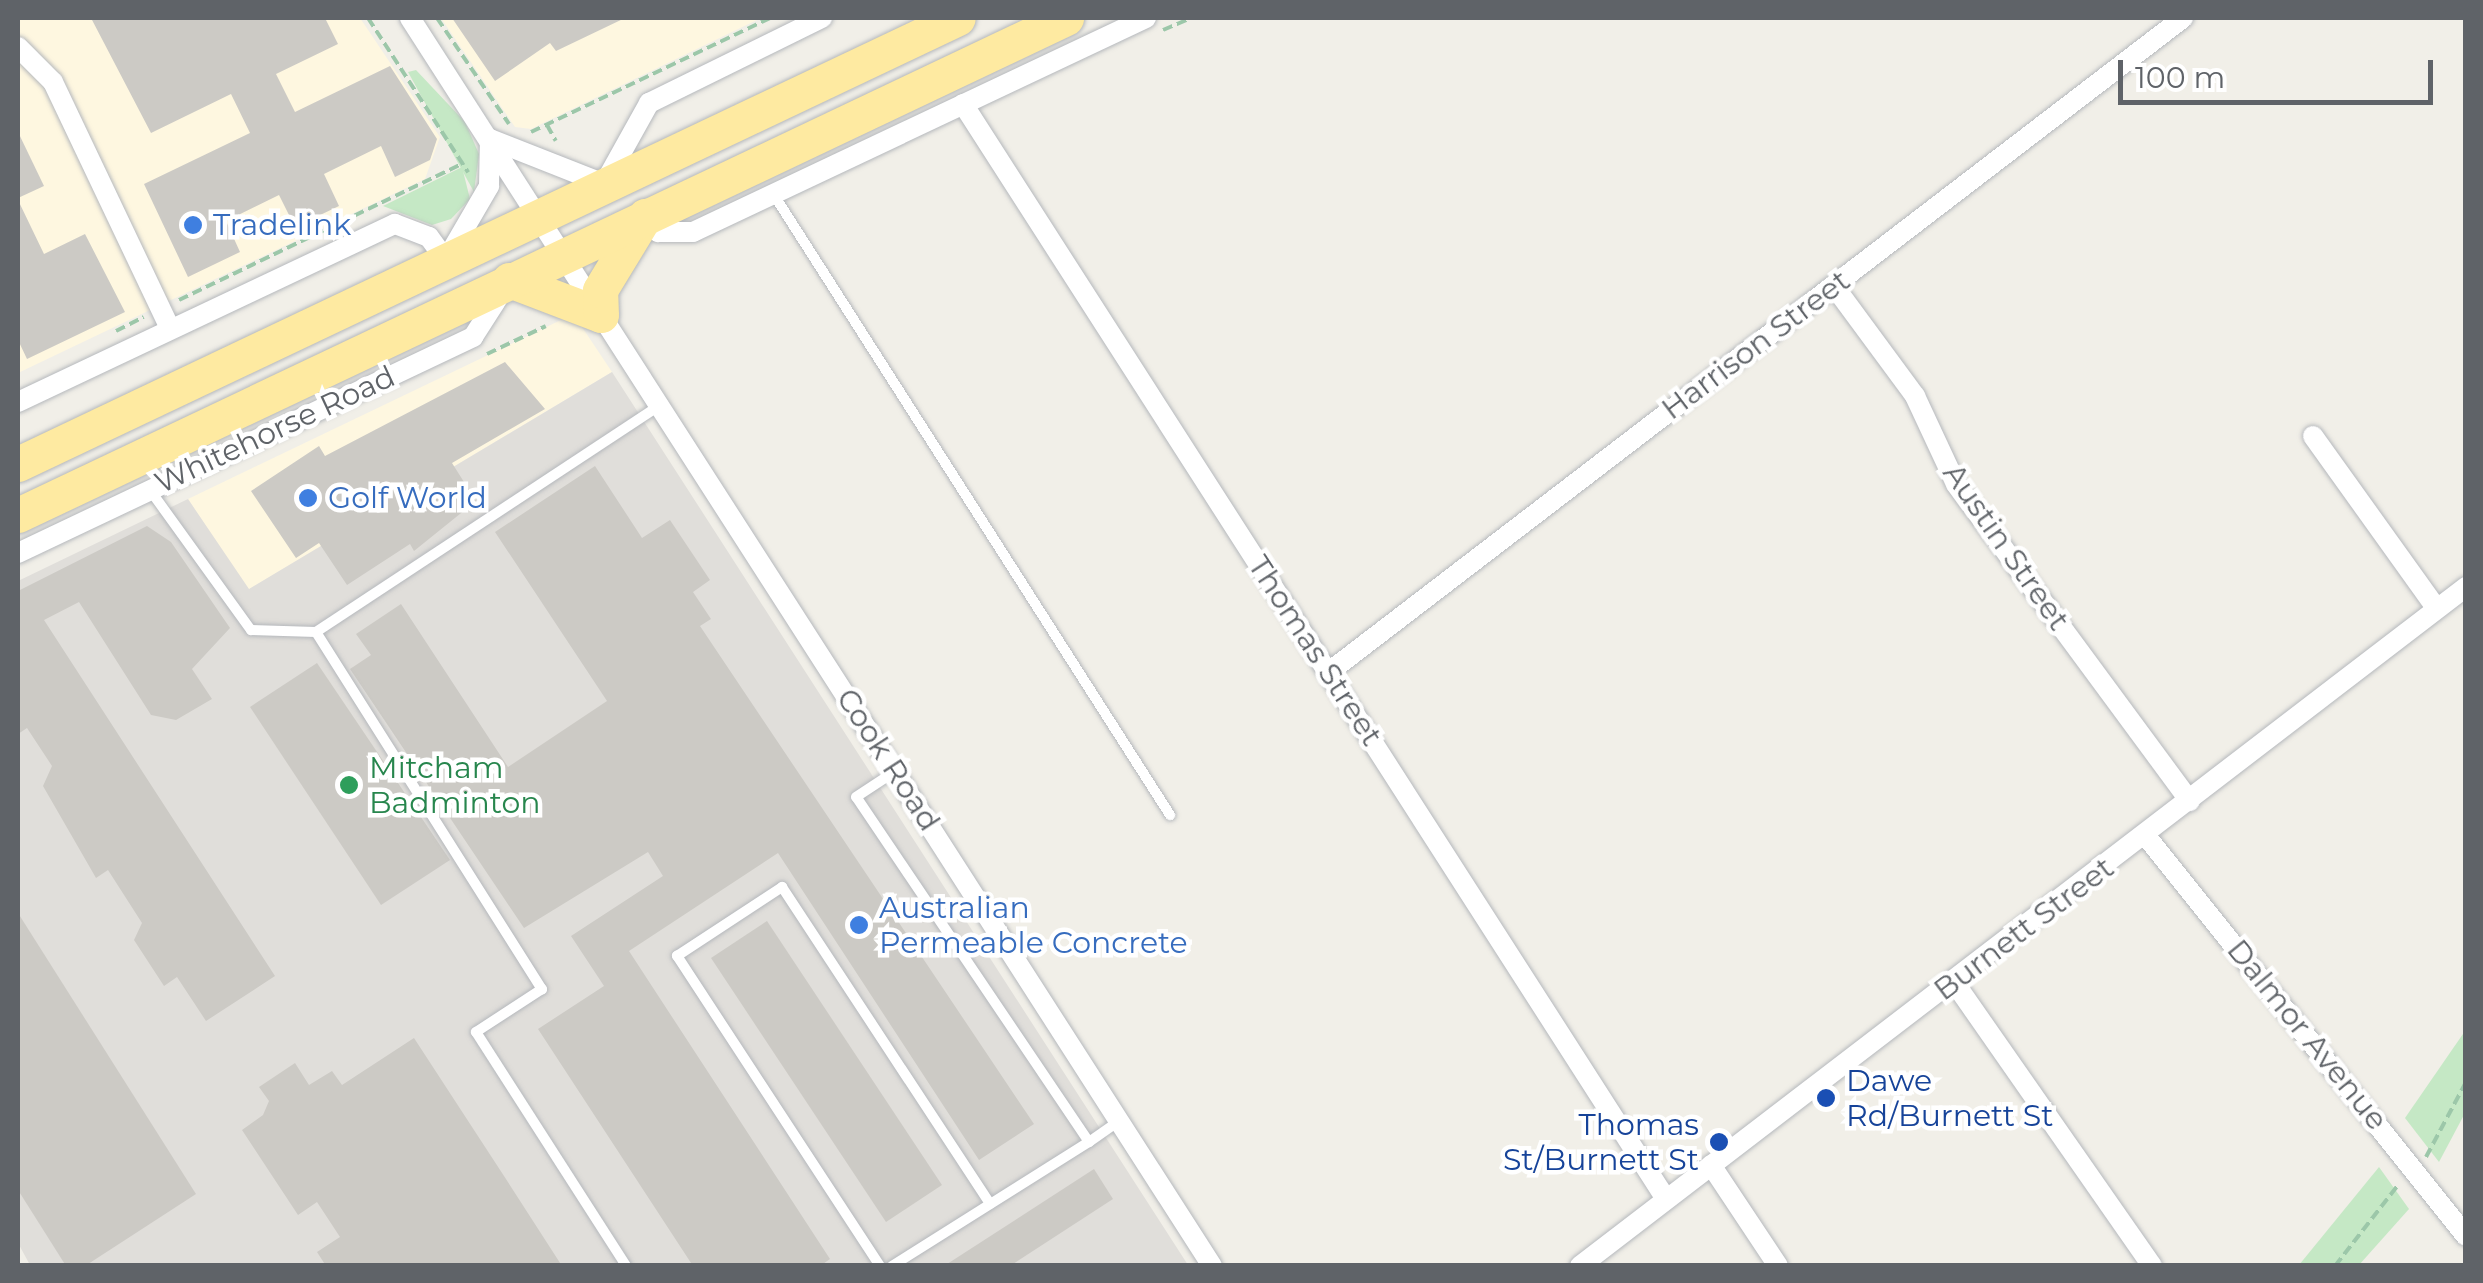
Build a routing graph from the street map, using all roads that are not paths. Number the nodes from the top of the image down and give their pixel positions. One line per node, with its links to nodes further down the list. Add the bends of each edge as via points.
1 (410, 18): 9 (street, Cook Road)
2 (822, 18): 10 (street, via 649,103)
3 (958, 18): 10 (highway)
4 (1066, 18): 13 (highway, Whitehorse Road)
5 (1146, 18): 8 (street)
6 (2183, 18): 17 (street, Harrison Street)
7 (18, 46): 19 (street, via 53,82)
8 (963, 104): 11 (street); 30 (street, Thomas Street)
9 (490, 139): 10 (street); 12 (street, Cook Road); 15 (street, via 490,186)
10 (604, 184): 12 (highway)
11 (774, 194): 13 (street, via 675,236); 33 (lane)
12 (537, 216): 14 (street, Cook Road); 15 (highway)
13 (645, 216): 14 (highway, Whitehorse Road); 18 (highway, via 600,290)
14 (563, 256): 16 (highway, Whitehorse Road); 18 (street, Cook Road)
15 (446, 260): 19 (street, via 429,237 395,224); 23 (highway)
16 (509, 280): 18 (highway); 24 (street, Whitehorse Road, via 473,337); 25 (highway, Whitehorse Road)
17 (1834, 286): 30 (street, Harrison Street); 32 (street, Austin Street, via 1914,396 1956,484)
18 (600, 316): 21 (street, Cook Road)
19 (166, 319): 20 (street)
20 (18, 402)
21 (659, 406): 29 (lane); 31 (street, Cook Road)
22 (2312, 436): 28 (street)
23 (18, 464)
24 (149, 490): 26 (street, Whitehorse Road); 29 (lane, via 250,630)
25 (18, 515)
26 (18, 552)
27 (2466, 587): 28 (street, Burnett Street)
28 (2436, 608): 32 (street, Burnett Street)
29 (316, 632): 42 (lane, via 542,989 476,1032)
30 (1329, 672): 39 (street, Thomas Street)
31 (895, 771): 36 (street, Cook Road); 37 (lane, via 856,796)
32 (2190, 801): 34 (street, Burnett Street)
33 (1170, 815)
34 (2146, 836): 35 (street, Burnett Street); 41 (street, Dalmor Avenue)
35 (1954, 982): 38 (street, Burnett Street); 48 (street)
36 (1119, 1121): 37 (lane); 45 (street, Cook Road)
37 (1088, 1142): 40 (lane)
38 (1711, 1164): 39 (street, Burnett Street); 47 (street)
39 (1666, 1198): 46 (street, Burnett Street)
40 (990, 1204): 43 (lane, via 782,887 677,956); 44 (lane)
41 (2466, 1236)
42 (626, 1266)
43 (880, 1266)
44 (892, 1266)
45 (1212, 1266)
46 (1580, 1266)
47 (1778, 1266)
48 (2152, 1266)

